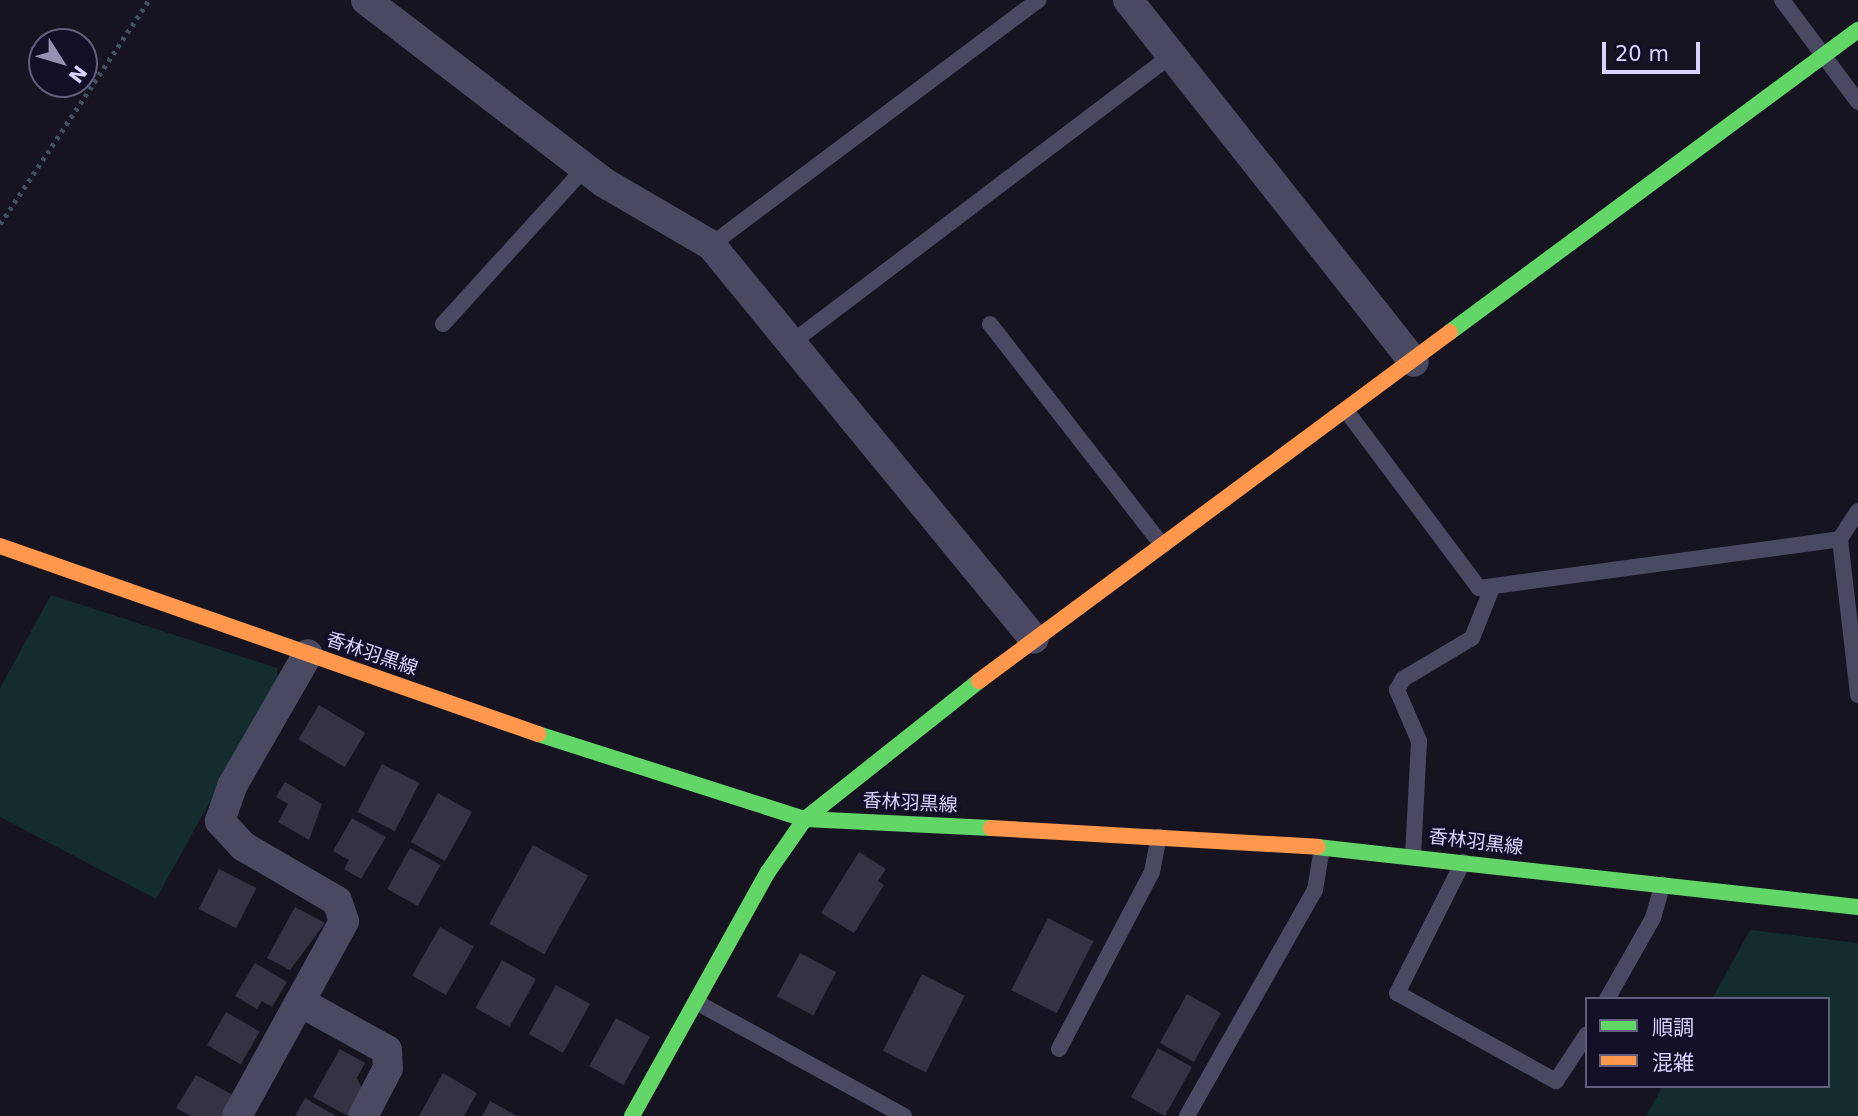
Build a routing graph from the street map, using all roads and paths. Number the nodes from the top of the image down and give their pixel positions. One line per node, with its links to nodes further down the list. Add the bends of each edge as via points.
1 (149, 0): 11 (path)
2 (366, 0): 10 (street)
3 (1040, 0): 12 (lane)
4 (1128, 0): 7 (street)
5 (1782, 0): 8 (lane)
6 (1858, 30): 8 (main road)
7 (1172, 55): 15 (lane); 16 (street)
8 (1824, 55): 9 (lane); 16 (main road)
9 (1858, 102)
10 (585, 168): 12 (street); 13 (lane)
11 (0, 224)
12 (711, 245): 15 (street)
13 (443, 324)
14 (990, 324): 21 (lane)
15 (791, 343): 23 (street)
16 (1414, 362): 17 (main road)
17 (1348, 413): 21 (main road); 22 (lane, via 1466,578)
18 (1858, 511): 19 (lane)
19 (1840, 538): 22 (lane); 25 (lane)
20 (0, 546): 24 (main road, 香林羽黒線)
21 (1163, 546): 23 (main road)
22 (1492, 587): 29 (lane, via 1472,638 1403,679 1397,690 1419,741)
23 (1034, 639): 26 (main road)
24 (308, 654): 26 (main road, 香林羽黒線); 35 (street, via 232,786 220,821 243,846 343,907 344,921)
25 (1858, 695)
26 (805, 819): 27 (main road, 香林羽黒線); 34 (main road)
27 (1160, 838): 28 (main road, 香林羽黒線); 37 (lane, via 1152,872)
28 (1322, 847): 29 (main road, 香林羽黒線); 42 (lane, via 1315,890)
29 (1413, 856): 30 (main road, 香林羽黒線)
30 (1464, 862): 31 (main road, 香林羽黒線); 36 (lane, via 1397,993 1556,1081)
31 (1663, 884): 32 (main road, 香林羽黒線); 33 (lane, via 1653,918)
32 (1858, 907)
33 (1608, 997)
34 (694, 1000): 40 (main road); 41 (lane)
35 (300, 1002): 38 (street); 39 (street, via 387,1050 388,1068)
36 (1585, 1037)
37 (1059, 1049)
38 (237, 1116)
39 (363, 1116)
40 (632, 1116)
41 (904, 1116)
42 (1187, 1116)

